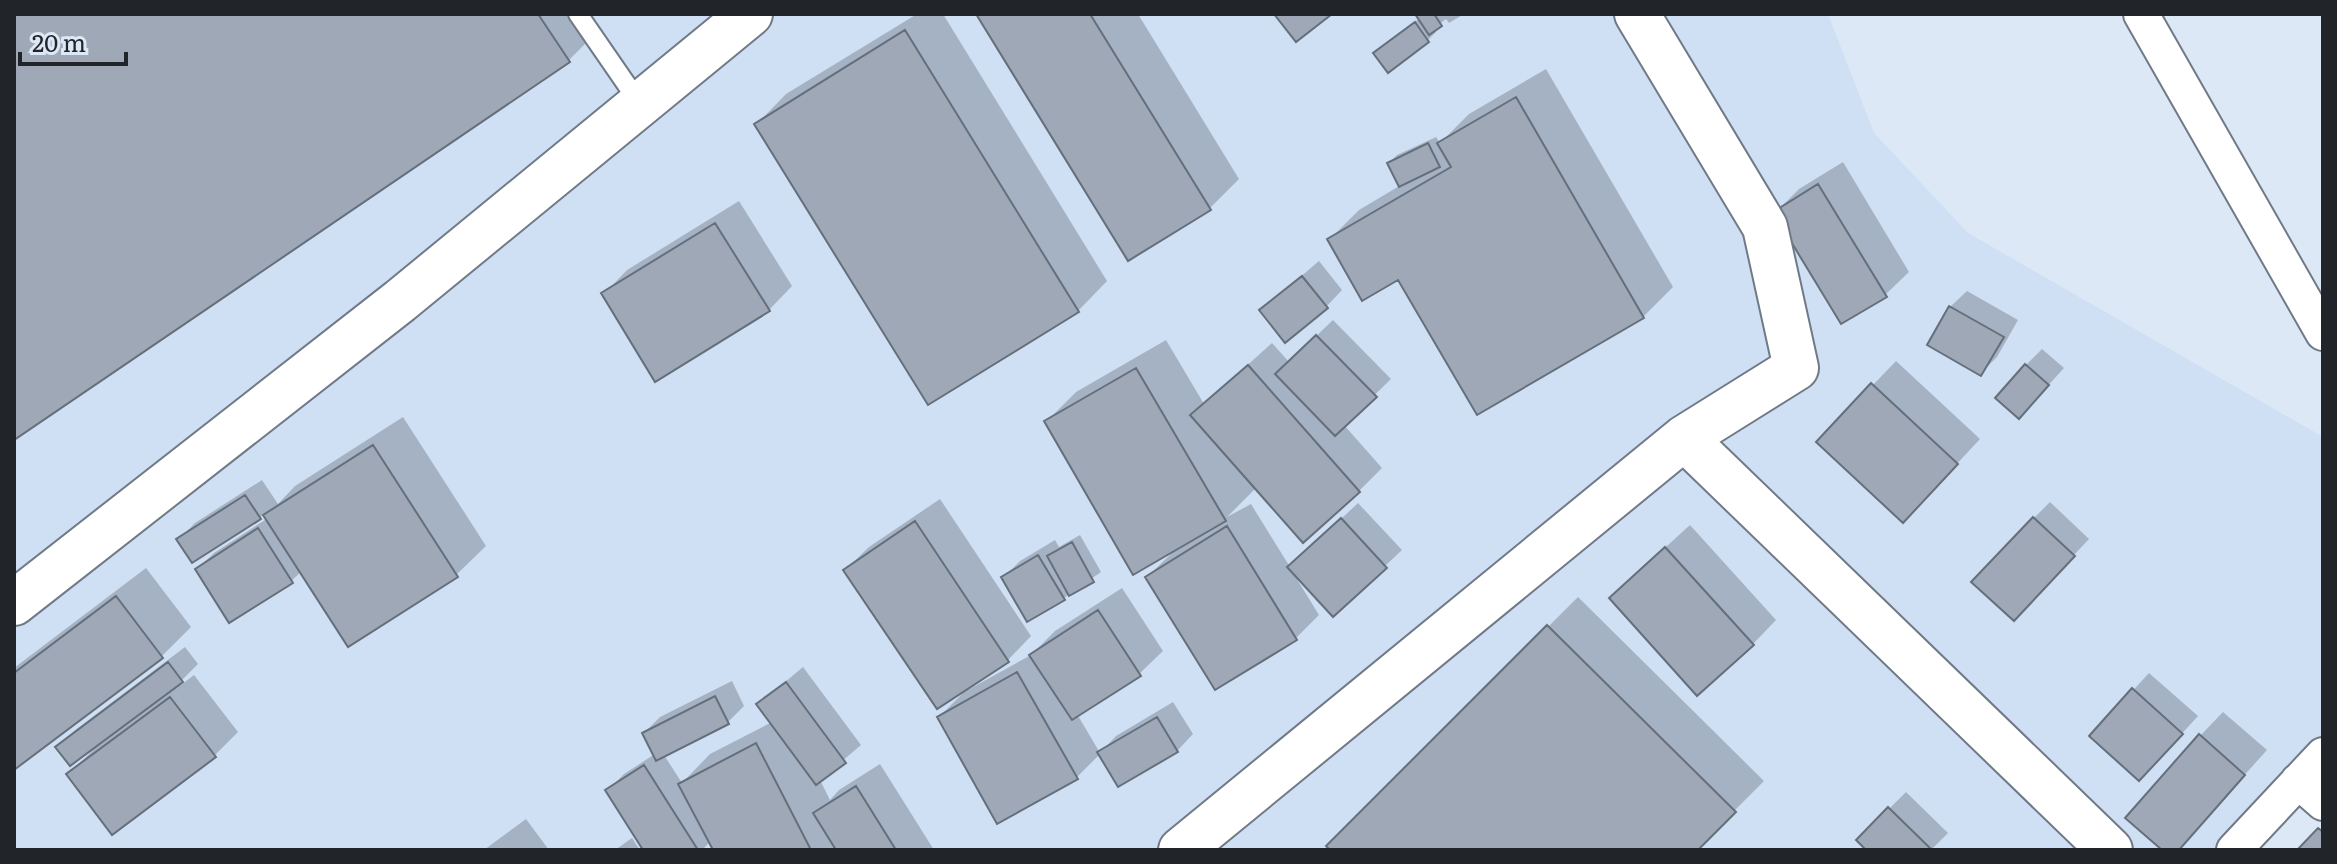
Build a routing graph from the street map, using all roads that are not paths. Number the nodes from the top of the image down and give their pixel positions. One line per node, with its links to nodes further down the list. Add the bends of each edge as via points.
1 (578, 14): 5 (lane)
2 (750, 14): 5 (street)
3 (1637, 14): 7 (street, via 1765,227 1796,368)
4 (2141, 14): 6 (street)
5 (640, 104): 8 (street, via 400,301)
6 (2323, 333)
7 (1684, 438): 11 (street); 12 (street)
8 (16, 597)
9 (2323, 755): 10 (street)
10 (2310, 792): 13 (street)
11 (1181, 850)
12 (2110, 850)
13 (2234, 850)

